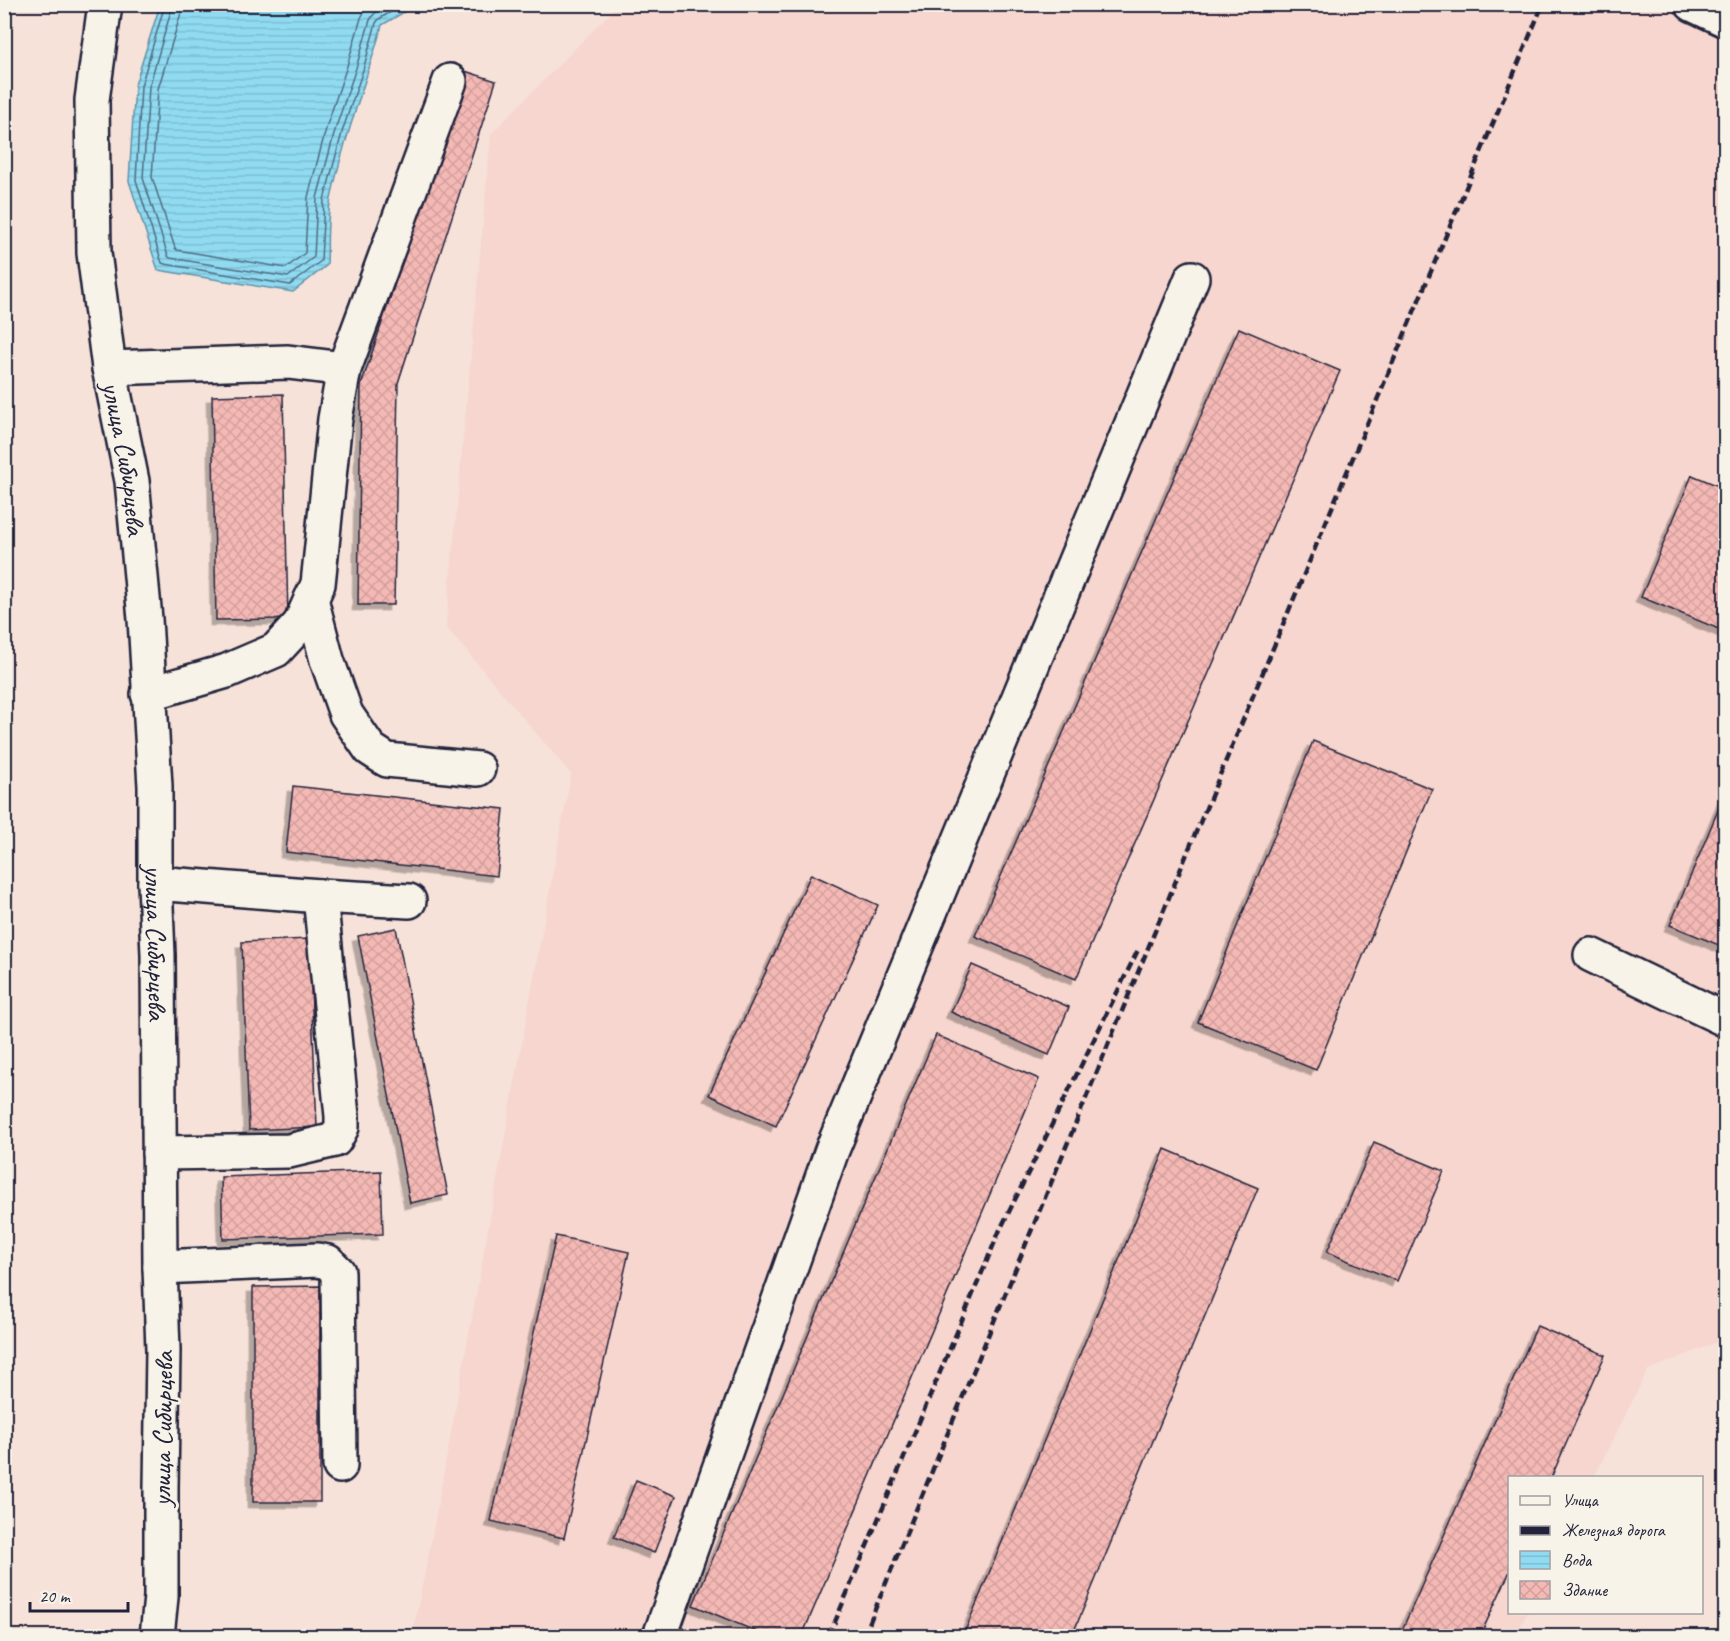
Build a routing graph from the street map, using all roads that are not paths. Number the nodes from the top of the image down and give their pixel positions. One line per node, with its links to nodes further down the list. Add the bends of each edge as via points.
1 (105, 4): 6 (street, улица Сибирцева, via 92,100 94,253)
2 (1692, 4): 3 (street)
3 (1725, 20)
4 (450, 81): 7 (street)
5 (1192, 278): 20 (street, via 832,1150)
6 (109, 368): 7 (street, via 288,362); 9 (street, улица Сибирцева, via 132,481)
7 (344, 369): 8 (street, via 318,584)
8 (311, 599): 9 (street, via 300,624 276,650 227,671); 10 (street, via 346,714 370,749 387,760)
9 (148, 694): 11 (street, улица Сибирцева)
10 (478, 769)
11 (155, 883): 12 (street); 16 (street, улица Сибирцева)
12 (320, 896): 13 (street); 16 (street, via 342,1116 342,1127 335,1140 290,1151)
13 (409, 901)
14 (1591, 955): 15 (street)
15 (1725, 1020)
16 (159, 1153): 17 (street, улица Сибирцева)
17 (160, 1267): 18 (street, via 317,1260 328,1262 338,1272); 19 (street, улица Сибирцева, via 163,1350)
18 (340, 1466)
19 (158, 1636)
20 (660, 1636)

